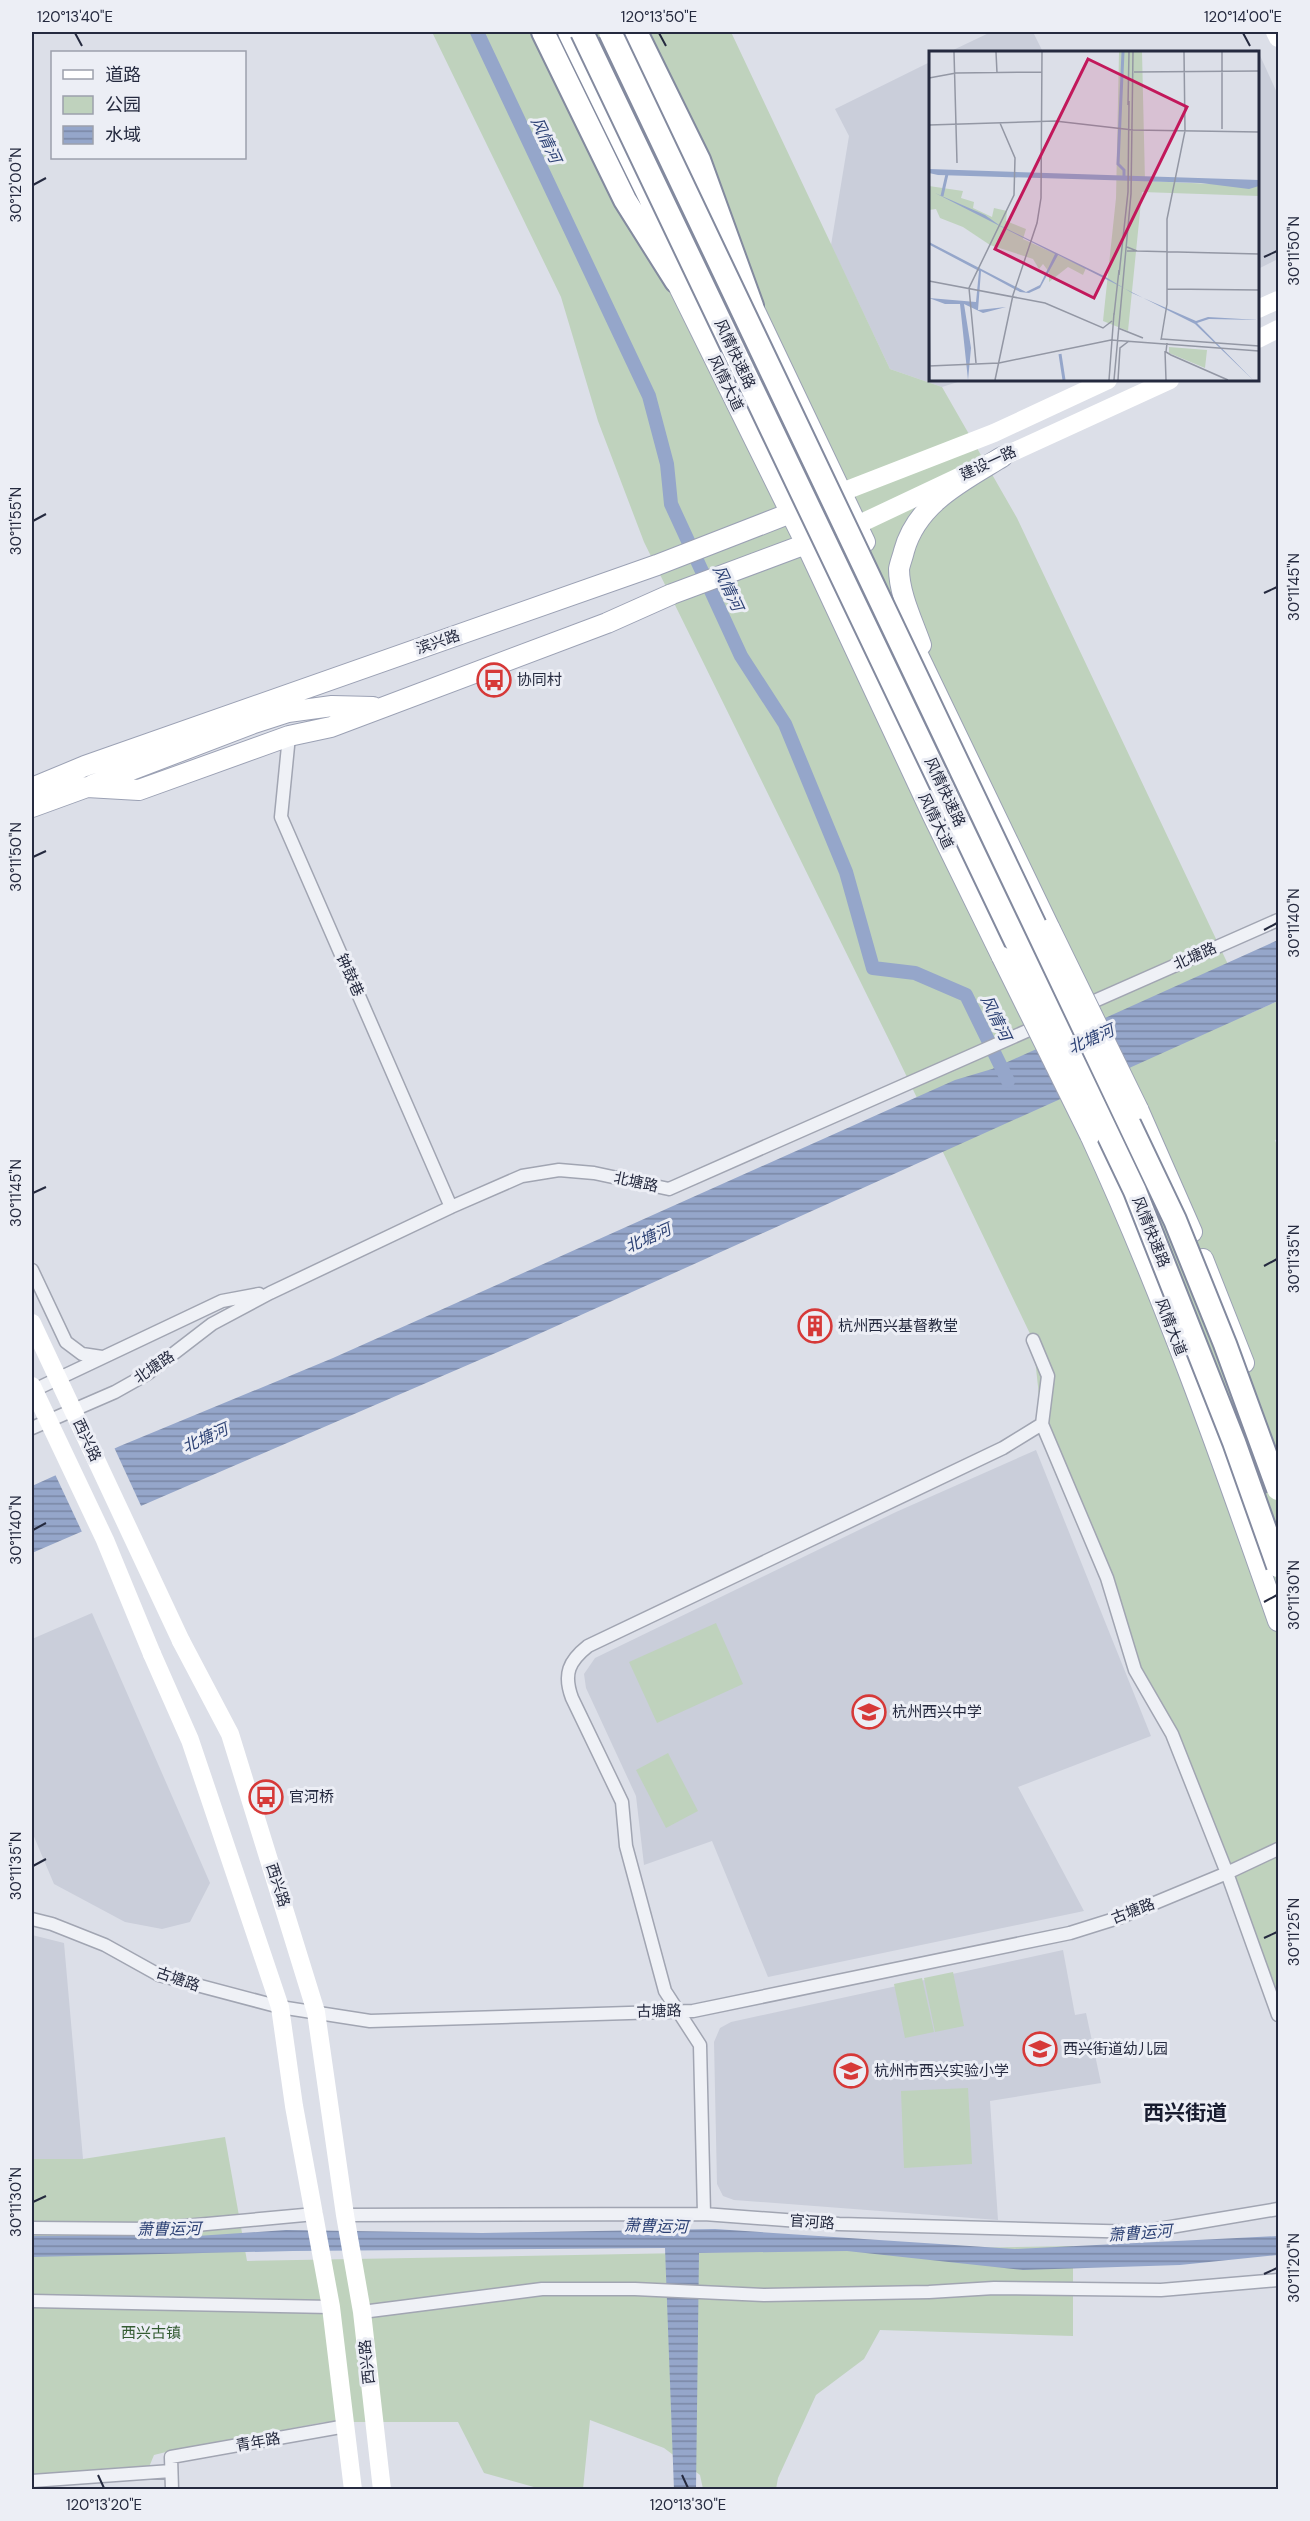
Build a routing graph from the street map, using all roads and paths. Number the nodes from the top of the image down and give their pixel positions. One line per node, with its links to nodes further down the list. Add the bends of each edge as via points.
1 (568, 32): 9 (main road, 风情大道, via 650,198)
2 (582, 32): 40 (highway, 风情快速路, bridge, via 1135,1191 1226,1420)
3 (610, 32): 39 (highway, 风情快速路, bridge, via 1175,1220)
4 (624, 32): 11 (main road)
5 (636, 32): 11 (highway, via 699,160)
6 (1275, 32): 8 (main road)
7 (545, 38): 9 (highway, via 625,200)
8 (1278, 38)
9 (676, 281): 19 (main road, 风情大道)
10 (1278, 300): 12 (main road)
11 (752, 306): 18 (main road)
12 (1259, 308)
13 (1278, 329): 14 (main road)
14 (1259, 338)
15 (1106, 381): 18 (main road, 建设一路, via 994,433)
16 (1168, 381): 17 (main road, 建设一路)
17 (1002, 457): 20 (main road, 建设一路); 22 (main road, via 920,515 906,542 899,568 903,595)
18 (842, 492): 19 (main road, 滨兴路); 20 (main road)
19 (790, 513): 21 (main road, 风情大道); 26 (main road, 滨兴路, via 657,566)
20 (856, 525): 21 (main road, 建设一路); 22 (main road)
21 (806, 544): 23 (main road); 41 (main road, 风情大道, bridge, via 1124,1208 1235,1496)
22 (935, 688): 38 (main road, bridge, via 1167,1171 1233,1332)
23 (386, 707): 24 (main road, via 331,727); 25 (main road, via 332,706 288,712)
24 (289, 736): 25 (main road, via 139,790); 29 (street, 钟鼓巷, via 281,817)
25 (87, 787): 27 (main road)
26 (32, 788)
27 (32, 807)
28 (1278, 920): 29 (street, 北塘路, via 669,1190 594,1173 559,1170 522,1176)
29 (451, 1207): 31 (street, 北塘路)
30 (32, 1270): 34 (street, via 66,1342 82,1354)
31 (270, 1293): 34 (street, 北塘路, via 222,1301); 37 (street, 北塘路, via 212,1324 147,1374)
32 (32, 1323): 47 (main road, 西兴路, bridge, via 181,1641 230,1734)
33 (1033, 1340): 36 (street, via 1048,1376)
34 (102, 1357): 35 (street, 北塘路)
35 (32, 1388): 45 (main road, 西兴路, bridge, via 105,1540 190,1740)
36 (1042, 1424): 43 (street, via 1107,1578 1135,1670 1172,1734); 46 (street, via 1003,1448 576,1655 567,1684 622,1802 626,1846 665,1991)
37 (32, 1428)
38 (1278, 1465)
39 (1278, 1489)
40 (1278, 1566)
41 (1278, 1621)
42 (1278, 1849): 43 (street, 古塘路)
43 (1227, 1873): 46 (street, 古塘路, via 1121,1917 1070,1933 693,2011); 48 (street)
44 (32, 1919): 45 (street, 古塘路, via 105,1946 159,1975)
45 (280, 2007): 47 (street, 古塘路); 51 (main road, 西兴路)
46 (679, 2010): 47 (street, 古塘路, via 370,2021); 50 (street, via 700,2045)
47 (316, 2012): 52 (main road, 西兴路)
48 (1278, 2015)
49 (1278, 2209): 50 (street, 官河路, via 1141,2232 838,2224)
50 (704, 2214): 52 (street, 官河路)
51 (315, 2218): 53 (street, via 152,2229); 56 (main road, 西兴路)
52 (345, 2218): 57 (main road, 西兴路)
53 (32, 2228)
54 (1278, 2280): 57 (street, via 1161,2290 994,2288 764,2295 542,2289)
55 (32, 2301): 56 (street)
56 (331, 2307): 58 (main road, 西兴路)
57 (362, 2312): 63 (main road, 西兴路)
58 (346, 2426): 59 (street, 青年路, via 171,2457); 62 (main road, 西兴路)
59 (171, 2471): 60 (street); 61 (street)
60 (32, 2481)
61 (172, 2490)
62 (353, 2490)
63 (382, 2490)

